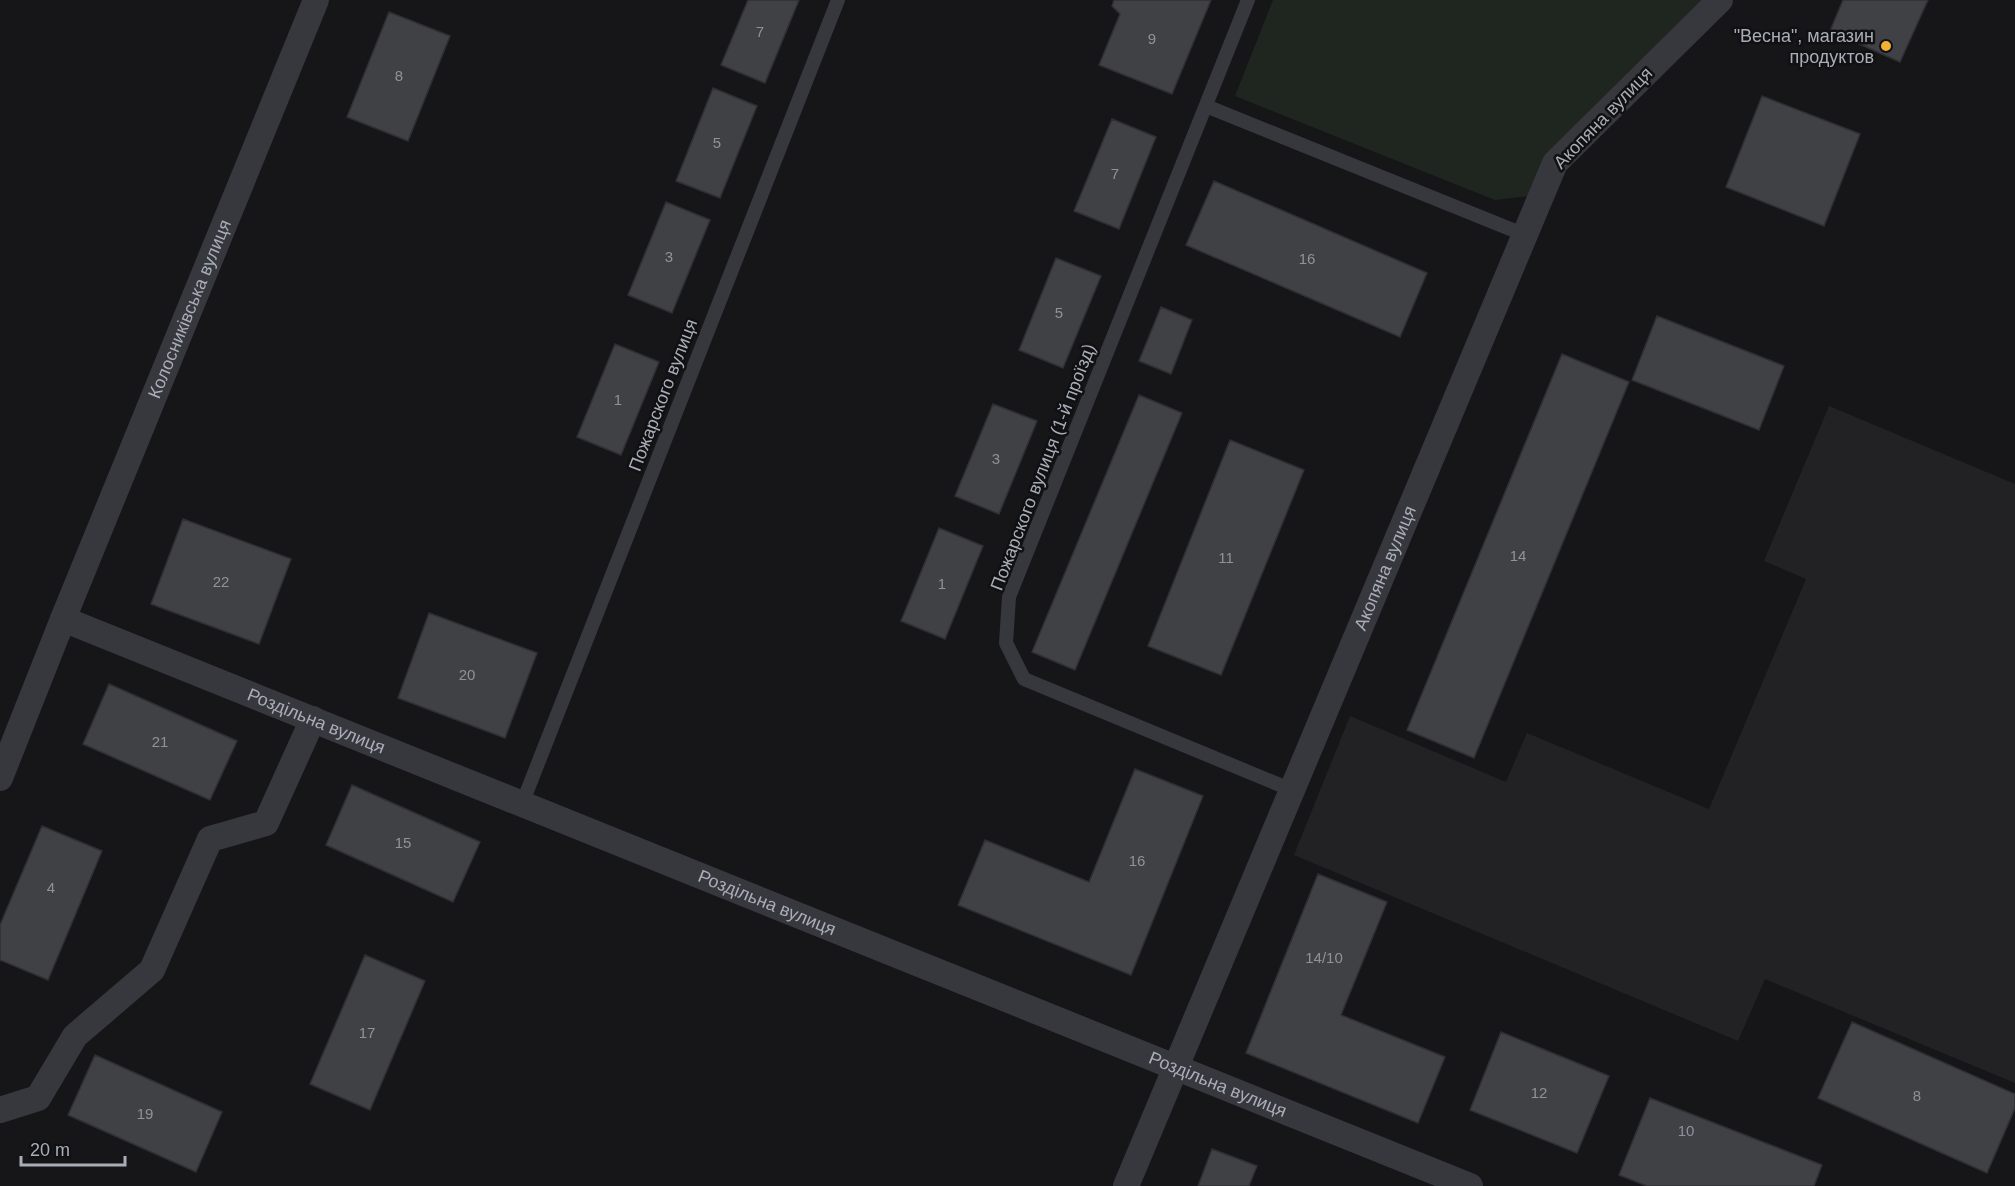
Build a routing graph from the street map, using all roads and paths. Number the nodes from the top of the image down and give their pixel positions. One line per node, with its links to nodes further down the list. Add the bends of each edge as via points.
1 (316, 0): 7 (street, Колосниківська вулиця)
2 (838, 0): 11 (lane, Пожарского вулиця)
3 (1248, 0): 5 (lane, Пожарского вулиця (1-й проїзд))
4 (1720, 0): 6 (street, Акопяна вулиця, via 1555,163)
5 (1206, 106): 6 (lane); 10 (lane, Пожарского вулиця (1-й проїзд), via 1009,597 1006,643 1024,679)
6 (1525, 235): 10 (street, Акопяна вулиця)
7 (63, 619): 8 (street, Роздільна вулиця); 9 (street, Колосниківська вулиця)
8 (313, 720): 11 (street, Роздільна вулиця); 13 (street, via 266,823 210,839 152,970 75,1036 38,1098)
9 (0, 778)
10 (1292, 790): 12 (street, Акопяна вулиця)
11 (522, 804): 12 (street, Роздільна вулиця)
12 (1175, 1067): 14 (street, Акопяна вулиця); 15 (street, Роздільна вулиця)
13 (0, 1110)
14 (1125, 1186)
15 (1470, 1186)

